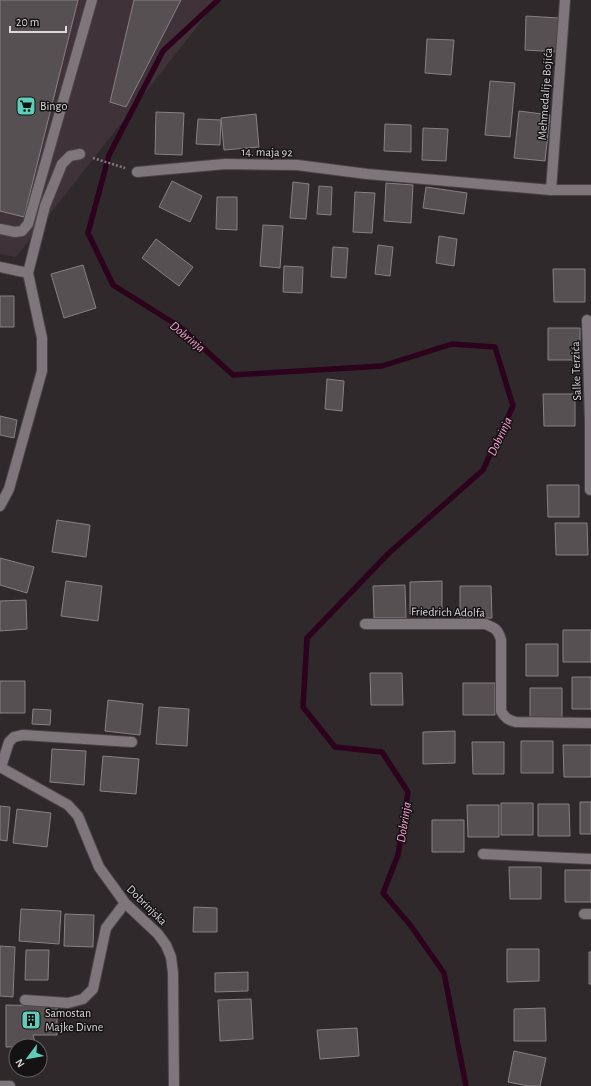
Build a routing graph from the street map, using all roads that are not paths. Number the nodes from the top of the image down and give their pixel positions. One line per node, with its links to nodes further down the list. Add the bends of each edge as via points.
1 (92, 0): 7 (street, via 28,224 22,231)
2 (565, 0): 5 (street, Mehmedalije Bojića)
3 (80, 154): 9 (street, via 70,156 62,164 45,206)
4 (136, 172): 5 (street, 14. maja 92, via 225,164 297,165 367,174)
5 (551, 190): 6 (street, 14. maja 92)
6 (591, 190)
7 (0, 229)
8 (0, 267): 9 (street)
9 (28, 273): 13 (street, via 42,338 42,371 9,489)
10 (587, 320): 11 (street, Salke Terzića)
11 (591, 421): 12 (street, Salke Terzića)
12 (590, 490)
13 (0, 506)
14 (365, 624): 15 (street, Friedrich Adolfa, via 485,624 499,632 501,640 502,711 505,717 516,722)
15 (591, 723)
16 (132, 742): 17 (street, Dobrinjska, via 23,734 9,742)
17 (1, 767): 20 (street, Dobrinjska, via 68,805 78,816 99,868)
18 (483, 854): 19 (street)
19 (591, 859)
20 (125, 903): 21 (street, via 106,928 93,989 83,999 68,1003); 24 (street, Dobrinjska, via 158,934 171,957)
21 (25, 1000)
22 (0, 1086): 23 (street)
23 (10, 1086)
24 (174, 1086)

